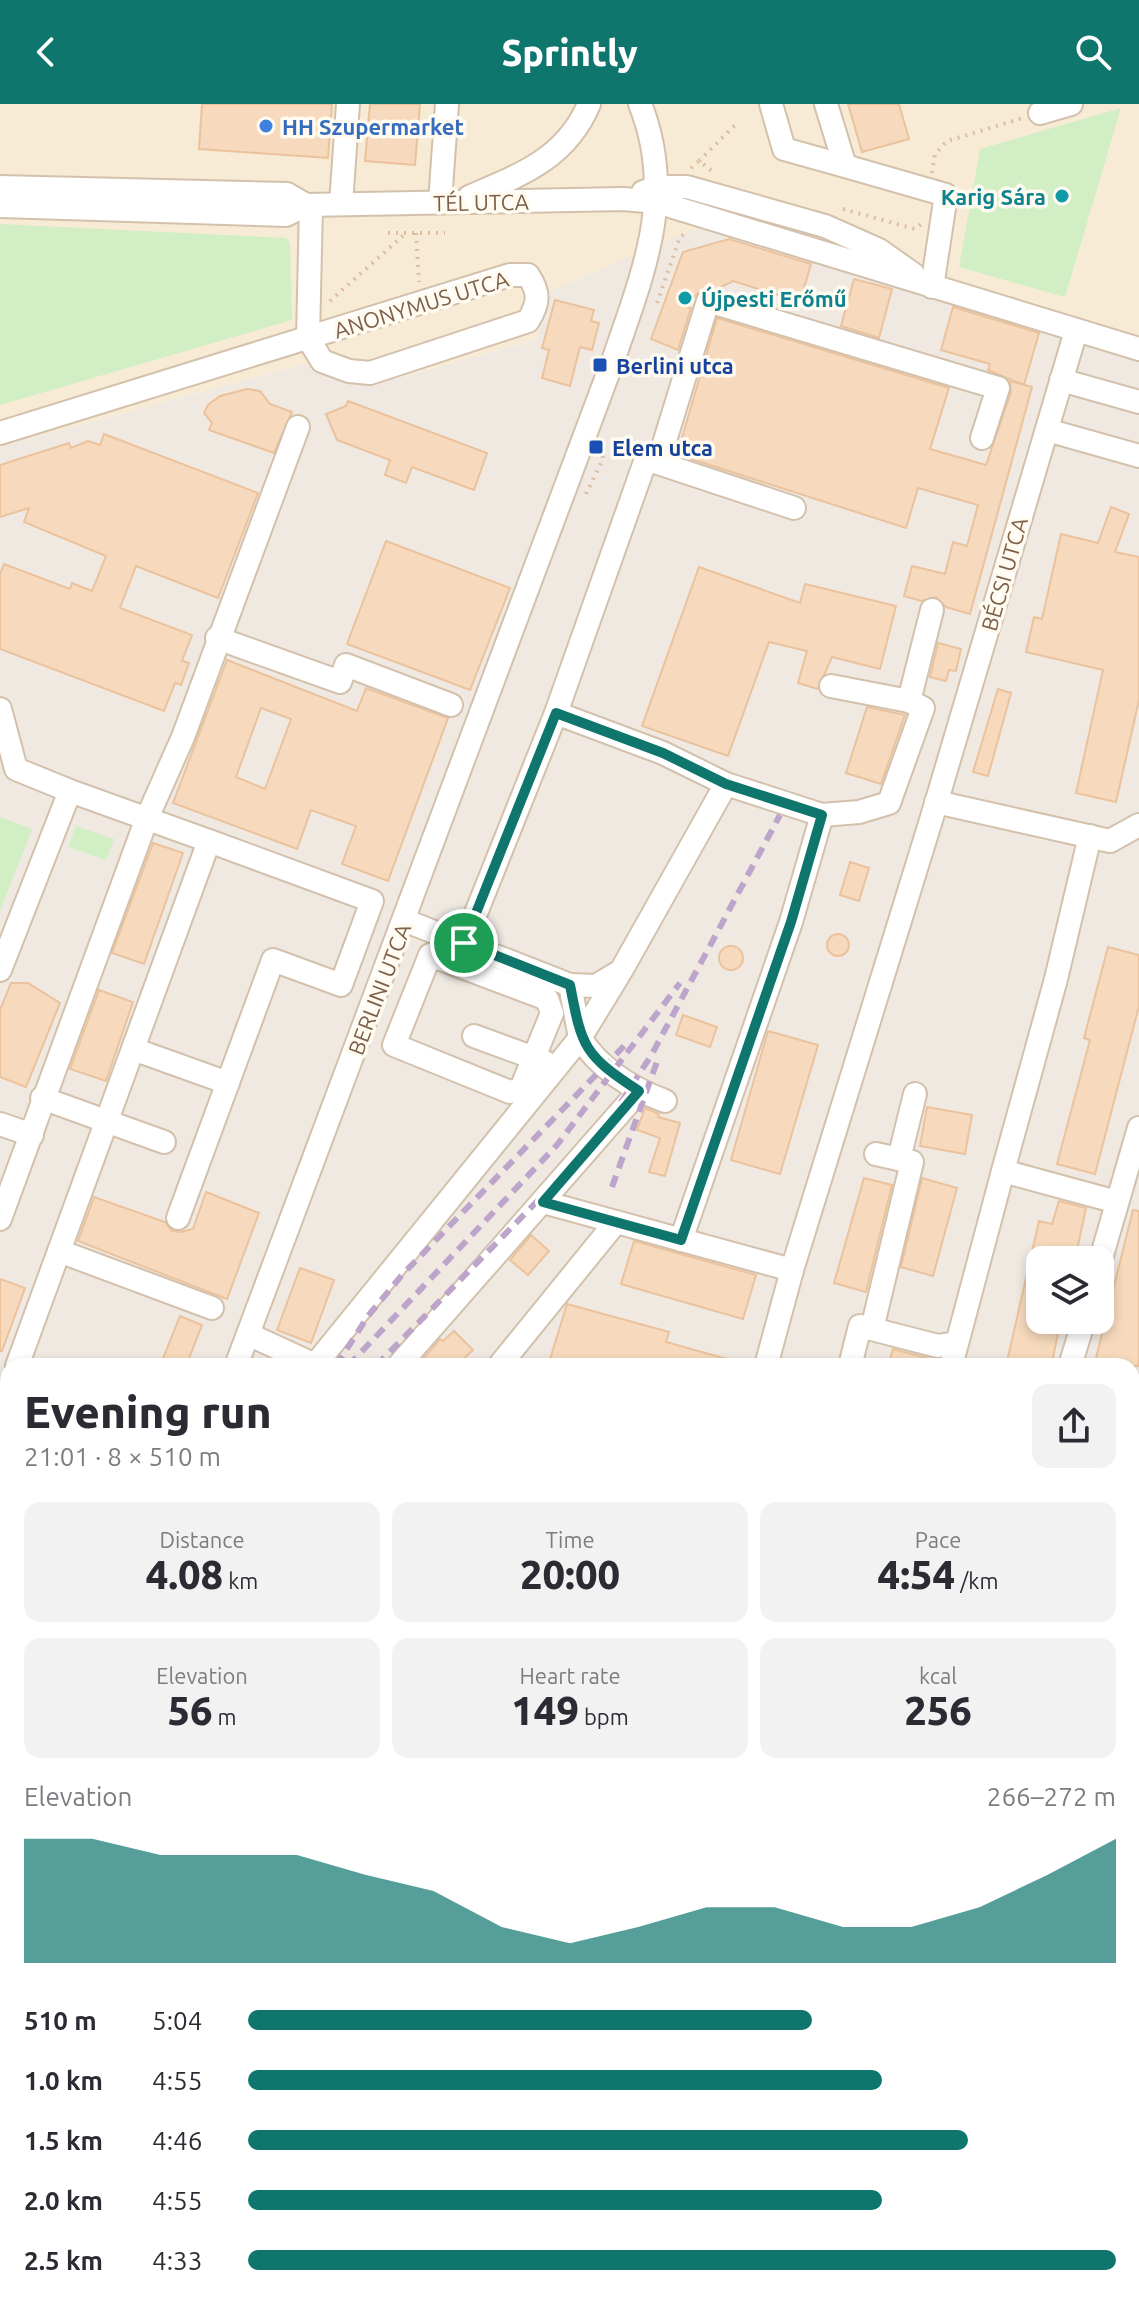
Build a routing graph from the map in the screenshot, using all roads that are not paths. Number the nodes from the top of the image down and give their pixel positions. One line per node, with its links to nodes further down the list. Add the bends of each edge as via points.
1 (348, 104): 13 (street)
2 (447, 104): 12 (street)
3 (589, 104): 12 (street, via 578,127 553,156 526,173)
4 (640, 104): 11 (street, BERLINI UTCA, via 655,154)
5 (771, 104): 9 (street, via 784,149)
6 (826, 104): 9 (street)
7 (1071, 104): 8 (street)
8 (1040, 113)
9 (845, 166): 16 (street, via 946,195)
10 (0, 187): 14 (street, TÉL UTCA, via 287,194)
11 (657, 194): 12 (street, TÉL UTCA); 16 (street); 16 (street, via 687,187 825,226 879,250); 44 (street, BERLINI UTCA, via 651,248 615,355)
12 (448, 202): 13 (street, TÉL UTCA)
13 (341, 204): 14 (street, TÉL UTCA)
14 (308, 205): 15 (street, TÉL UTCA, via 286,215); 17 (street, ANONYMUS UTCA)
15 (0, 206)
16 (932, 287): 18 (street)
17 (309, 327): 17 (street, ANONYMUS UTCA, via 322,361 370,373 528,321 537,306 538,289 528,275 510,275); 24 (street, ANONYMUS UTCA)
18 (1076, 331): 19 (street); 20 (street, BÉCSI UTCA)
19 (1139, 349)
20 (1061, 380): 21 (street); 23 (street, BÉCSI UTCA)
21 (1139, 402)
22 (298, 427): 30 (street)
23 (1047, 430): 26 (street); 38 (street, BÉCSI UTCA)
24 (0, 433)
25 (982, 438): 27 (street, via 998,388 708,301)
26 (1139, 456)
27 (658, 463): 28 (street); 35 (street, via 646,459)
28 (794, 508)
29 (932, 610): 32 (street)
30 (217, 638): 33 (street, via 340,682 346,665); 40 (street, via 183,737)
31 (831, 686): 32 (street)
32 (909, 701): 39 (street, via 923,708 889,803)
33 (451, 705)
34 (0, 709): 37 (street, via 16,769)
35 (556, 713): 36 (street, via 663,753); 45 (street)
36 (726, 784): 39 (street); 47 (street)
37 (70, 791): 40 (street); 46 (street)
38 (934, 810): 42 (street); 75 (street, BÉCSI UTCA)
39 (822, 815): 72 (street, via 791,922)
40 (147, 818): 43 (street); 57 (street)
41 (1139, 825): 42 (street, via 1110,841)
42 (1090, 836): 66 (street)
43 (209, 841): 51 (street); 54 (street, via 372,901 341,985 273,960)
44 (406, 921): 45 (street); 78 (street, BERLINI UTCA)
45 (464, 943): 48 (street)
46 (0, 970)
47 (621, 971): 48 (street, via 596,986); 50 (street)
48 (570, 985): 50 (street)
49 (474, 1036): 52 (street)
50 (580, 1038): 53 (street); 55 (street, via 594,1060)
51 (133, 1049): 54 (street); 59 (street)
52 (533, 1058): 52 (street, via 521,1089 510,1092 394,1045 430,955 547,999 552,1013); 53 (street)
53 (557, 1066): 84 (street)
54 (228, 1083): 69 (street)
55 (639, 1091): 58 (street); 67 (street)
56 (915, 1094): 65 (street)
57 (42, 1098): 59 (street); 62 (street)
58 (665, 1101)
59 (106, 1121): 63 (street); 74 (street)
60 (0, 1124): 62 (street)
61 (1139, 1128): 68 (street)
62 (32, 1135): 70 (street)
63 (164, 1142)
64 (876, 1154): 65 (street)
65 (899, 1159): 77 (street, via 912,1162)
66 (1003, 1171): 68 (street); 80 (street)
67 (543, 1202): 71 (street); 85 (street)
68 (1117, 1202): 73 (street)
69 (178, 1218)
70 (0, 1219)
71 (616, 1222): 72 (street); 86 (street)
72 (681, 1240): 75 (street)
73 (1105, 1246)
74 (59, 1251): 76 (street); 81 (street)
75 (792, 1270): 87 (street, BÉCSI UTCA)
76 (212, 1308)
77 (872, 1329): 80 (street, via 938,1346); 88 (street, via 860,1326)
78 (248, 1334): 82 (street, BERLINI UTCA); 83 (street)
79 (1080, 1334): 90 (street)
80 (956, 1343): 89 (street)
81 (20, 1358)
82 (239, 1358)
83 (299, 1358)
84 (322, 1358)
85 (405, 1358)
86 (506, 1358)
87 (768, 1358)
88 (852, 1358)
89 (953, 1358)
90 (1072, 1358)

